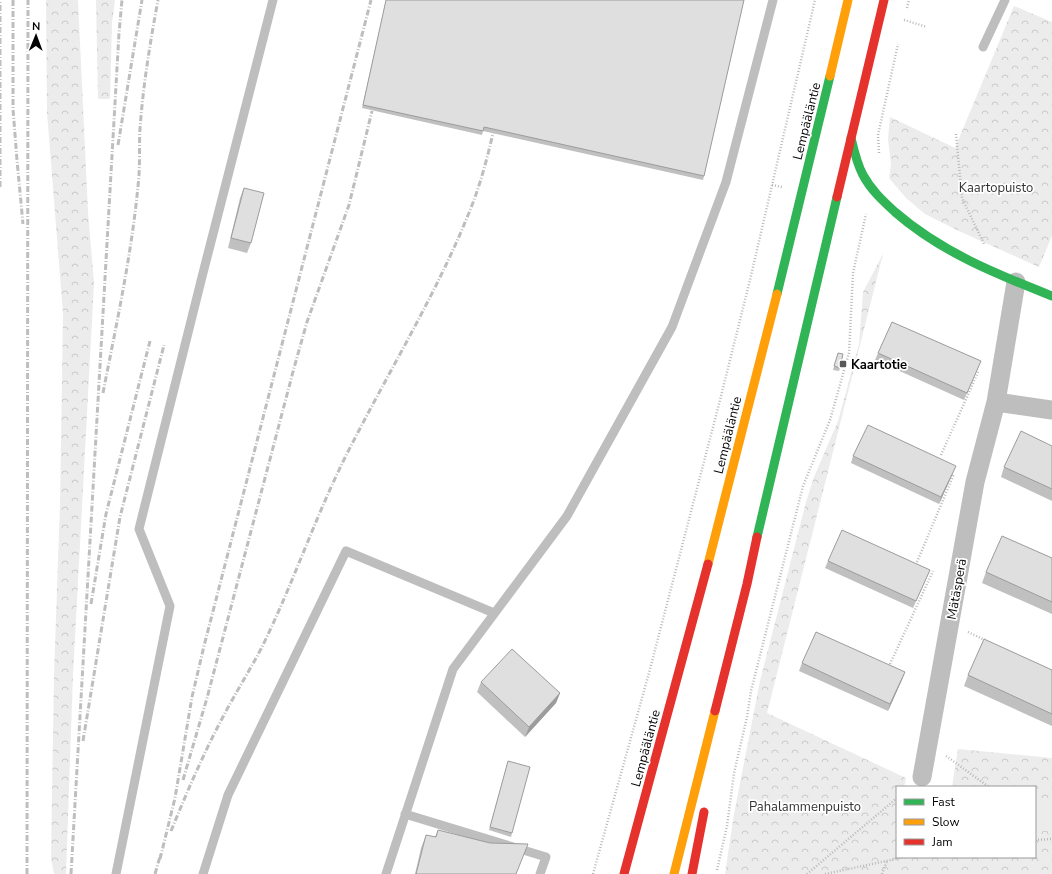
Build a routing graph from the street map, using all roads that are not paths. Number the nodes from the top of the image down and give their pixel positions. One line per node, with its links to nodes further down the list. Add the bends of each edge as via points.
1 (273, 0): 18 (lane, via 139,529 170,606)
2 (773, 0): 12 (lane, via 726,182 672,327 567,516)
3 (848, 0): 22 (main road, Lempääläntie, via 700,596)
4 (884, 0): 7 (main road)
5 (1005, 0): 6 (lane)
6 (982, 47)
7 (851, 138): 8 (main road, via 863,176 878,196 902,219 932,241); 13 (main road)
8 (1016, 282): 9 (main road); 10 (street, Mätäsperä)
9 (1052, 296)
10 (996, 402): 11 (street); 15 (street, Mätäsperä, via 975,482)
11 (1052, 410)
12 (494, 613): 17 (lane, via 453,669); 19 (lane, via 346,551 228,794)
13 (710, 732): 14 (main road); 23 (main road)
14 (713, 759)
15 (922, 777)
16 (706, 805): 24 (main road)
17 (405, 814): 20 (lane); 21 (lane, via 546,857)
18 (116, 874)
19 (202, 874)
20 (386, 874)
21 (540, 874)
22 (624, 874)
23 (674, 874)
24 (692, 874)

